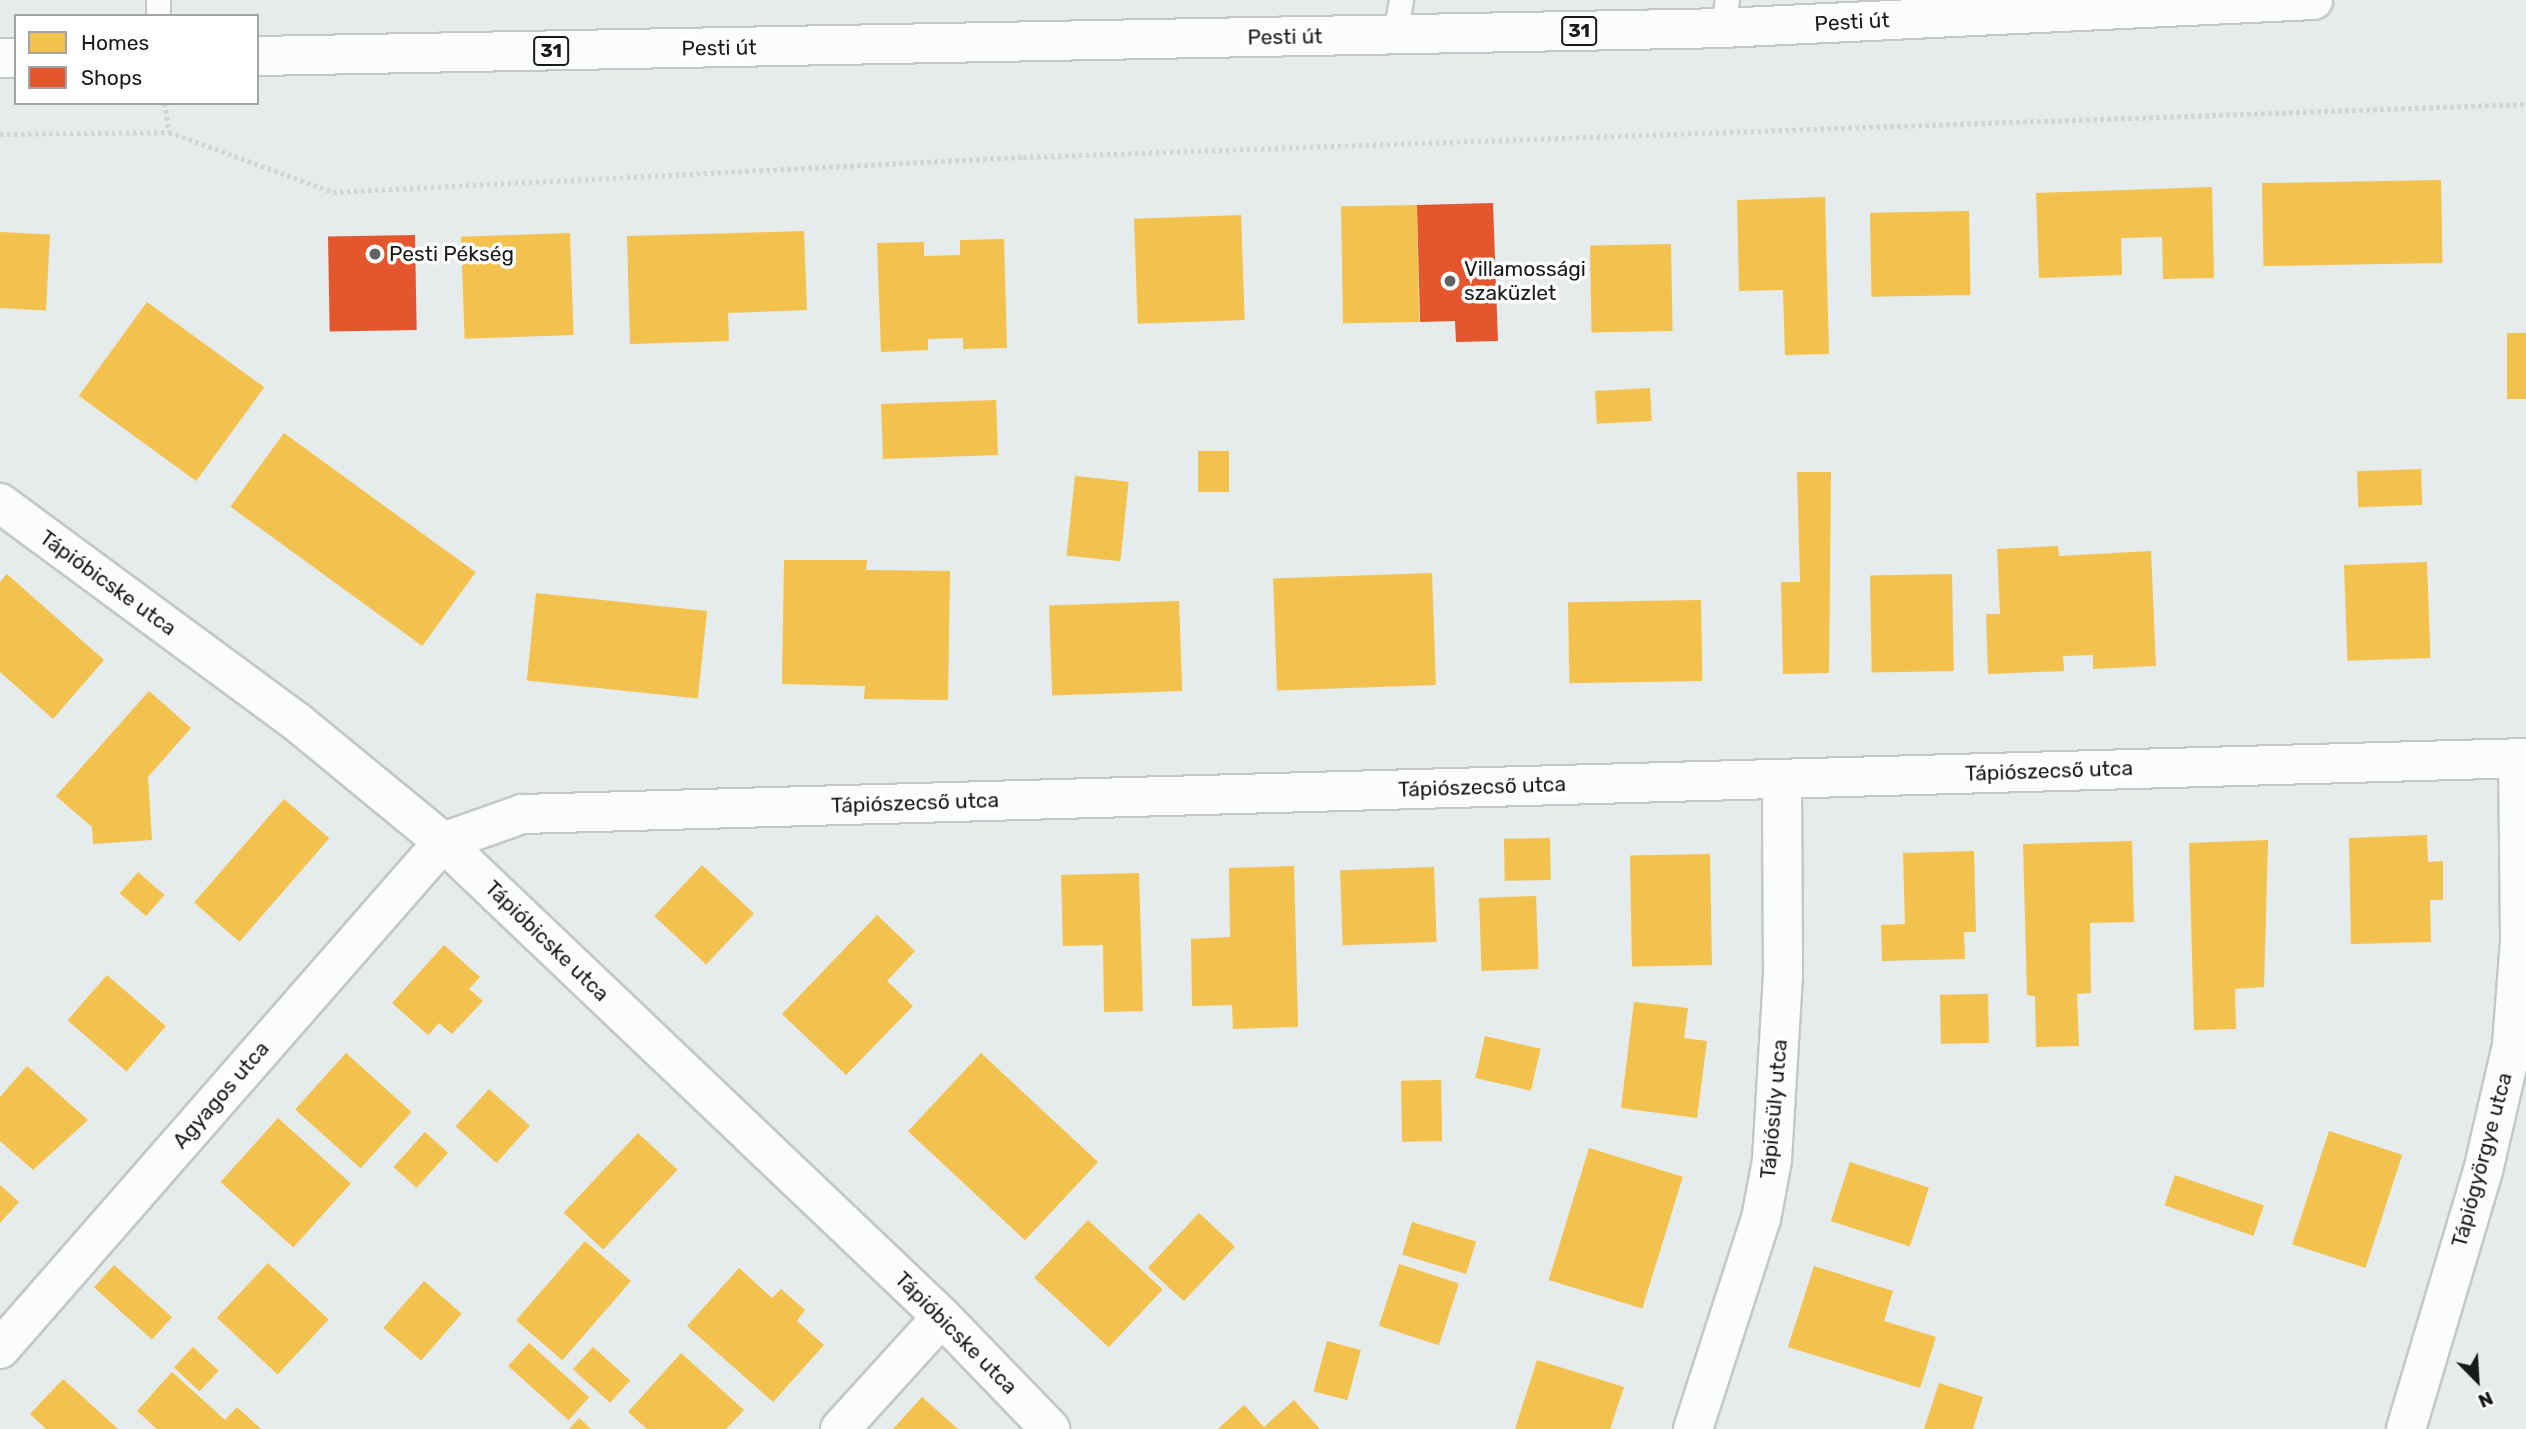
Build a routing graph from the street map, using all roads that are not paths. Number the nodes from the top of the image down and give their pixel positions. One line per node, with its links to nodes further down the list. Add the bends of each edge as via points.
1 (2313, 0): 2 (street, Pesti út / 31)
2 (1724, 14): 3 (street, Pesti út / 31)
3 (1398, 17): 4 (street, Pesti út / 31)
4 (259, 56)
5 (0, 503): 8 (street, Tápióbicske utca, via 297,722)
6 (2522, 758): 7 (street, Tápiószecső utca); 14 (street, Tápiógyörgye utca, via 2520,940 2512,1045 2483,1171)
7 (1782, 779): 8 (street, Tápiószecső utca, via 522,814); 13 (street, Tápiósüly utca, via 1783,976 1772,1160 1761,1219)
8 (443, 842): 9 (street, Tápióbicske utca); 10 (street, Agyagos utca)
9 (942, 1317): 11 (street); 12 (street, Tápióbicske utca)
10 (0, 1349)
11 (841, 1429)
12 (1050, 1429)
13 (1693, 1429)
14 (2406, 1429)

